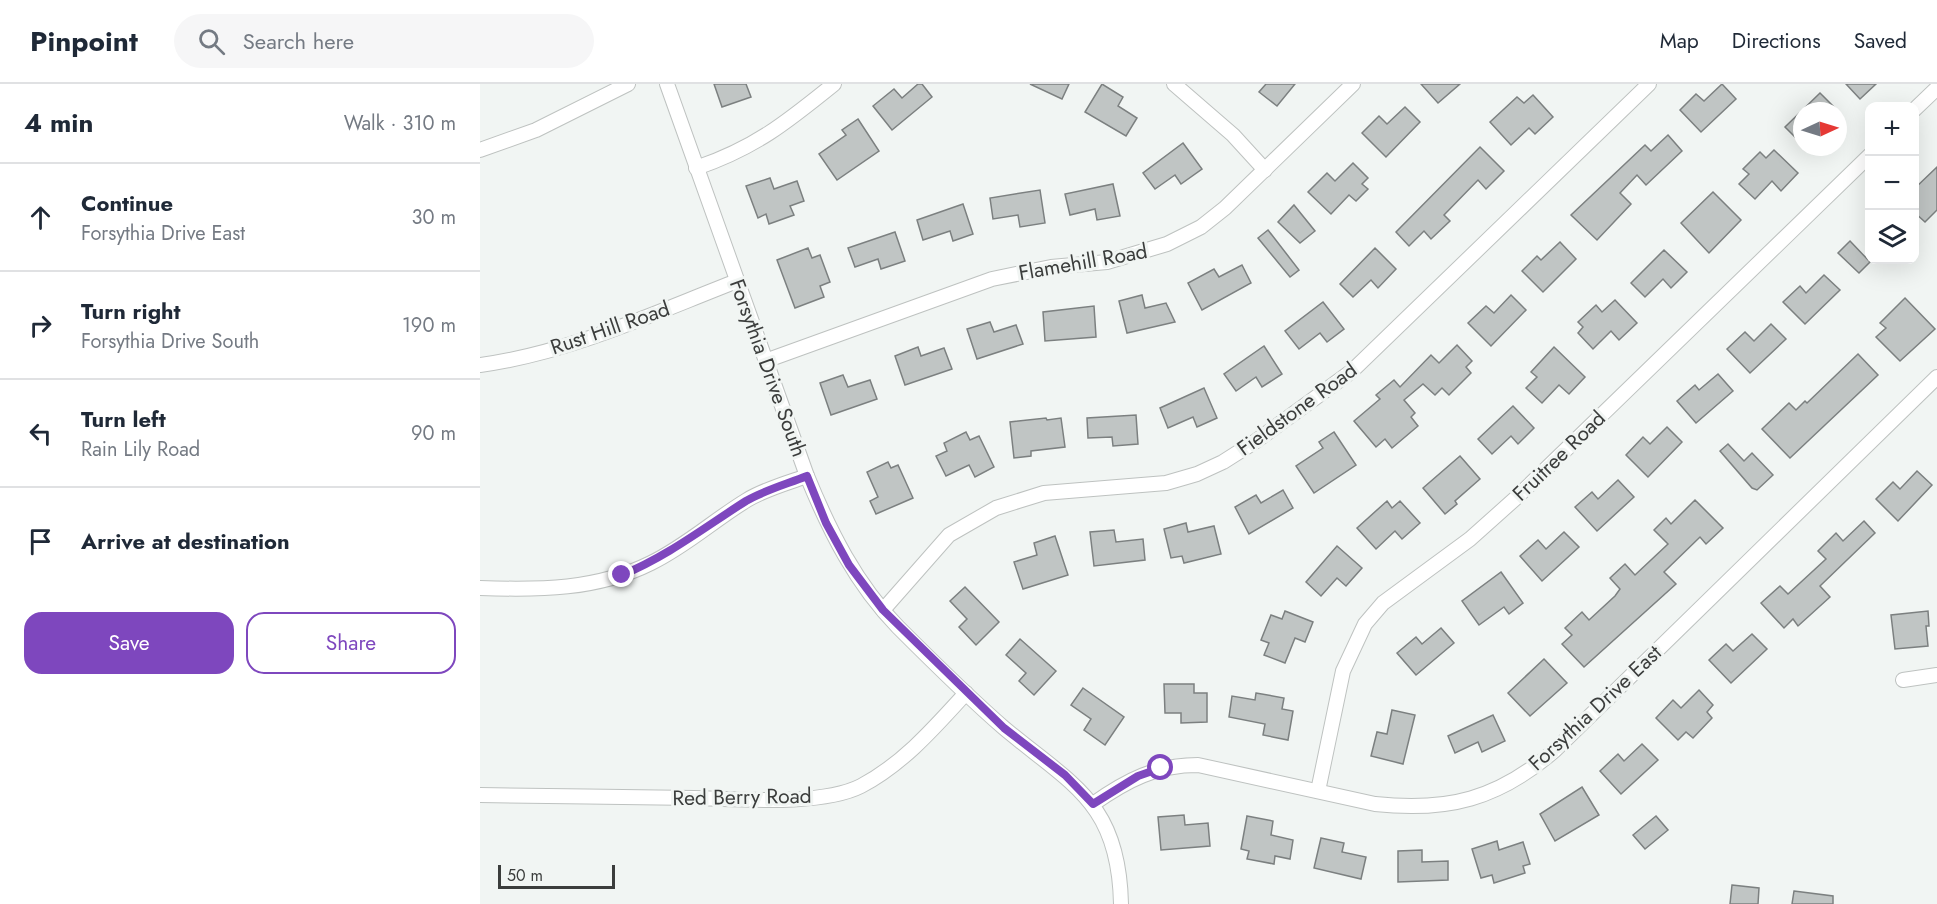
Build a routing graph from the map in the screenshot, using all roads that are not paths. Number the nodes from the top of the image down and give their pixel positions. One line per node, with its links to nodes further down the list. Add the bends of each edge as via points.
1 (628, 84): 9 (street, via 536,130)
2 (666, 84): 11 (street, Forsythia Drive South)
3 (834, 84): 11 (street, via 756,143)
4 (1174, 84): 12 (street, via 1233,135)
5 (1353, 84): 12 (street, Flamehill Road)
6 (1648, 84): 19 (street, Fieldstone Road, via 1360,364 1256,441 1223,462 1166,483 1044,493 996,508 950,535)
7 (1937, 88): 8 (street)
8 (1919, 105)
9 (480, 150)
10 (1868, 156): 23 (street, Fruitree Road, via 1517,497 1470,539 1383,603 1365,624 1346,662)
11 (696, 168): 13 (street, Forsythia Drive South)
12 (1265, 170): 14 (street, Flamehill Road, via 1201,227 1167,244 1107,262 1051,267 992,279)
13 (737, 281): 14 (street, Forsythia Drive South); 15 (street, Rust Hill Road, via 596,335 532,355)
14 (765, 361): 17 (street, Forsythia Drive South)
15 (480, 365)
16 (1937, 376): 23 (street, Forsythia Drive East, via 1534,768 1479,798 1429,807 1375,804)
17 (807, 476): 18 (street, via 748,500 678,548 622,575 555,589); 19 (street, Forsythia Drive South, via 849,565)
18 (480, 588)
19 (883, 610): 22 (street, Forsythia Drive South)
20 (1937, 675): 21 (street)
21 (1903, 680)
22 (966, 693): 24 (street, Red Berry Road, via 909,752 860,786 829,796 761,799); 25 (street, Forsythia Drive South, via 1065,775)
23 (1318, 791): 25 (street, Forsythia Drive East, via 1198,765 1178,765 1138,776)
24 (480, 795)
25 (1093, 804): 26 (street, Forsythia Drive South, via 1112,846)
26 (1121, 904)

